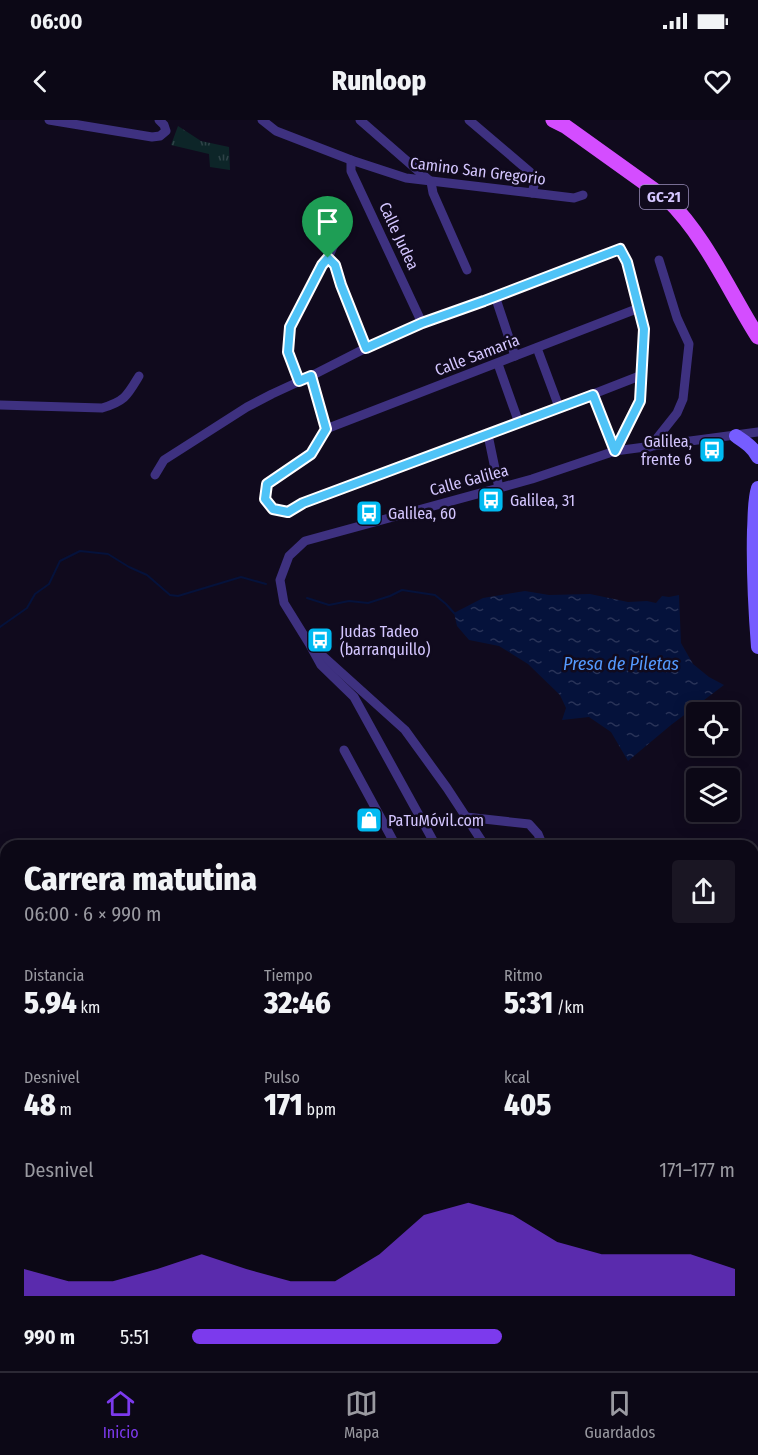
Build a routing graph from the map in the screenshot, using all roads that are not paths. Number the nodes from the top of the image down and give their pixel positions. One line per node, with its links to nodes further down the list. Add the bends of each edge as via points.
1 (49, 120): 2 (street, via 152,137 166,131)
2 (159, 120)
3 (262, 120): 8 (street, Camino San Gregorio, via 276,131)
4 (360, 120): 7 (street)
5 (469, 120): 11 (street, via 530,172 535,182)
6 (559, 122): 18 (main road, GC-21, via 680,211)
7 (396, 152): 9 (street, via 401,165); 10 (street)
8 (351, 160): 9 (street, Camino San Gregorio); 21 (street, Calle Judea, via 351,171)
9 (391, 175): 10 (street, Camino San Gregorio)
10 (431, 182): 11 (street, Camino San Gregorio); 16 (street)
11 (532, 193): 12 (street, Camino San Gregorio, via 574,198)
12 (583, 195)
13 (341, 229): 14 (street)
14 (328, 258): 23 (street, via 335,265); 30 (street, via 290,327 288,352)
15 (659, 260): 39 (street, via 689,344 683,399)
16 (467, 270)
17 (495, 296): 19 (street, via 620,249); 21 (street); 25 (street)
18 (735, 296): 20 (main road, GC-21); 22 (main road, GC-21)
19 (639, 309): 24 (street, Calle Samaria); 27 (street, via 644,329)
20 (758, 318)
21 (422, 323): 23 (street)
22 (758, 337)
23 (366, 348): 29 (street)
24 (537, 348): 25 (street, Calle Samaria); 33 (street)
25 (515, 356): 26 (street, Calle Samaria)
26 (498, 363): 34 (street); 35 (street, Calle Samaria)
27 (642, 375): 31 (street); 40 (street, via 640,401)
28 (139, 376): 32 (street, via 128,395 102,408)
29 (311, 376): 30 (street); 35 (street)
30 (299, 381): 42 (street, via 247,407 164,460)
31 (593, 395): 33 (street); 40 (street)
32 (0, 405)
33 (558, 408): 34 (street)
34 (519, 423): 37 (street)
35 (326, 429): 37 (street, via 311,454 267,484 265,499 273,509 288,512 303,503)
36 (758, 432): 38 (street, Calle Galilea)
37 (488, 435): 43 (street)
38 (736, 436): 39 (street, Calle Galilea); 41 (street)
39 (650, 447): 40 (street, Calle Galilea)
40 (615, 451): 43 (street, Calle Galilea)
41 (758, 457)
42 (155, 475)
43 (499, 488): 45 (street, Calle Galilea, via 305,541 289,556 280,580 284,603)
44 (758, 488): 46 (street, via 753,552)
45 (310, 645): 48 (street, via 405,729); 50 (street, Calle Galilea, via 321,665 354,697)
46 (758, 647)
47 (344, 750): 49 (street)
48 (466, 817): 51 (street); 52 (street, via 528,824)
49 (393, 840)
50 (431, 840)
51 (481, 840)
52 (540, 840)

